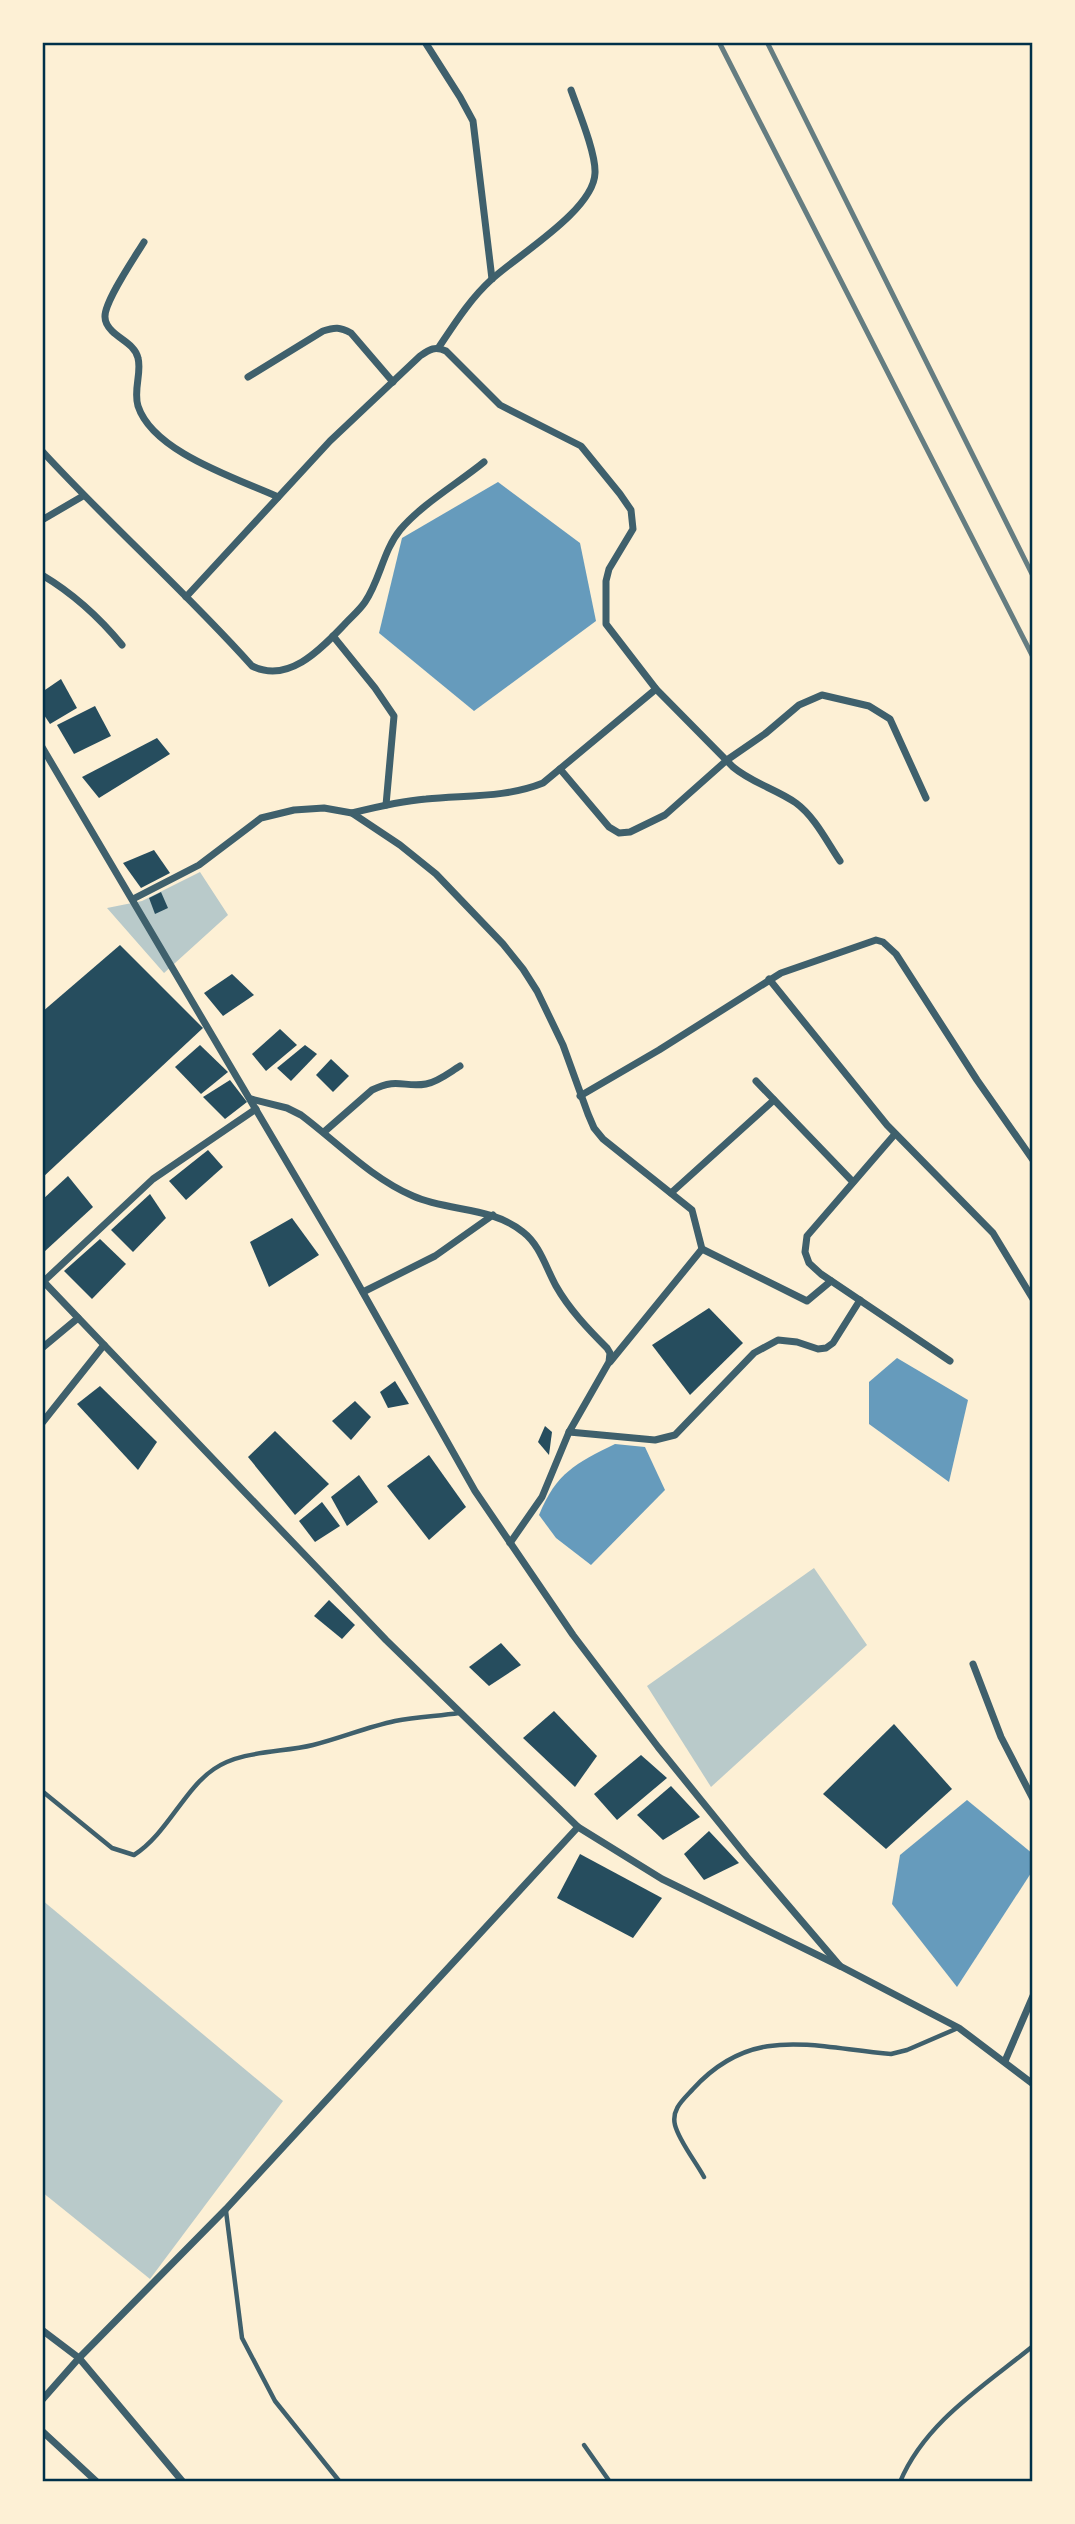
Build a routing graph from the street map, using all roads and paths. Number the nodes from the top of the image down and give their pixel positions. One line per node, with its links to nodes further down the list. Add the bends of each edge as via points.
1 (425, 42): 4 (street, via 473,121)
2 (571, 90): 4 (street, via 596,172 588,196)
3 (144, 242): 11 (street, via 105,315 113,332 136,352 138,405 145,419 172,448)
4 (492, 279): 5 (street, via 466,306)
5 (439, 347): 7 (street, via 420,356); 17 (street, via 500,405 581,446 631,510 633,529 609,569 604,614 612,635)
6 (248, 377): 7 (street, via 334,327 351,333)
7 (393, 382): 11 (street)
8 (42, 451): 10 (street)
9 (484, 462): 15 (street, via 400,530 364,604)
10 (83, 496): 12 (street); 14 (street)
11 (278, 497): 14 (street)
12 (42, 520)
13 (42, 575): 16 (street, via 79,599)
14 (186, 597): 15 (street, via 261,671 306,661)
15 (333, 636): 22 (street, via 394,716)
16 (122, 645)
17 (656, 689): 19 (street); 20 (street)
18 (42, 747): 25 (street)
19 (727, 760): 20 (street, via 665,815 643,828 619,833); 21 (street, via 799,705 822,695 832,696 869,706 890,719); 24 (street, via 744,776 806,812)
20 (560, 769): 22 (street, via 543,783 513,793)
21 (926, 798)
22 (386, 805): 23 (street)
23 (352, 813): 25 (street, via 324,808 261,818 199,865); 29 (street, via 436,874 503,944 537,991 563,1045)
24 (840, 861)
25 (133, 899): 30 (street)
26 (769, 979): 29 (street); 34 (street); 35 (street, via 865,943 883,942 896,954)
27 (460, 1066): 33 (street, via 424,1085 401,1082 372,1090)
28 (756, 1081): 31 (street)
29 (580, 1097): 37 (street, via 603,1139)
30 (251, 1099): 32 (street); 33 (street, via 287,1108)
31 (774, 1100): 36 (street); 37 (street)
32 (256, 1109): 40 (street, via 152,1179); 42 (street)
33 (324, 1132): 38 (street, via 410,1195)
34 (895, 1134): 36 (street); 44 (street, via 993,1233)
35 (1033, 1160)
36 (853, 1182): 41 (street, via 807,1236 809,1264)
37 (671, 1194): 39 (street, via 692,1210)
38 (493, 1216): 42 (street, via 435,1256); 49 (street, via 523,1231 535,1243 565,1299 607,1348)
39 (702, 1249): 41 (street, via 807,1301); 49 (street)
40 (43, 1281): 45 (street)
41 (831, 1281): 43 (street)
42 (363, 1292): 52 (street, via 475,1491)
43 (860, 1300): 48 (street); 51 (street, via 826,1348 778,1340 754,1353 675,1435 655,1440)
44 (1033, 1300)
45 (78, 1318): 46 (street); 47 (street)
46 (104, 1345): 50 (street); 54 (street)
47 (42, 1348)
48 (950, 1361)
49 (609, 1362): 51 (street)
50 (42, 1423)
51 (569, 1432): 52 (street, via 542,1497)
52 (510, 1543): 58 (street, via 658,1747)
53 (973, 1664): 56 (street)
54 (460, 1712): 55 (lane, via 397,1721 222,1764 134,1855 112,1848); 57 (street)
55 (42, 1791)
56 (1033, 1799)
57 (578, 1826): 58 (street, via 662,1879); 64 (street)
58 (840, 1966): 60 (street)
59 (1033, 1996): 61 (street)
60 (959, 2028): 61 (street); 63 (lane, via 891,2054 779,2044 741,2053 721,2064 676,2107 674,2116 675,2126)
61 (1005, 2061): 62 (street)
62 (1031, 2079)
63 (704, 2177)
64 (226, 2210): 67 (street); 73 (lane, via 242,2338 275,2401)
65 (42, 2330): 67 (street)
66 (1033, 2346): 75 (lane, via 924,2439)
67 (79, 2358): 68 (street); 72 (street)
68 (42, 2400)
69 (42, 2431): 71 (street)
70 (584, 2445): 74 (lane)
71 (97, 2482)
72 (183, 2482)
73 (340, 2482)
74 (610, 2482)
75 (900, 2482)

